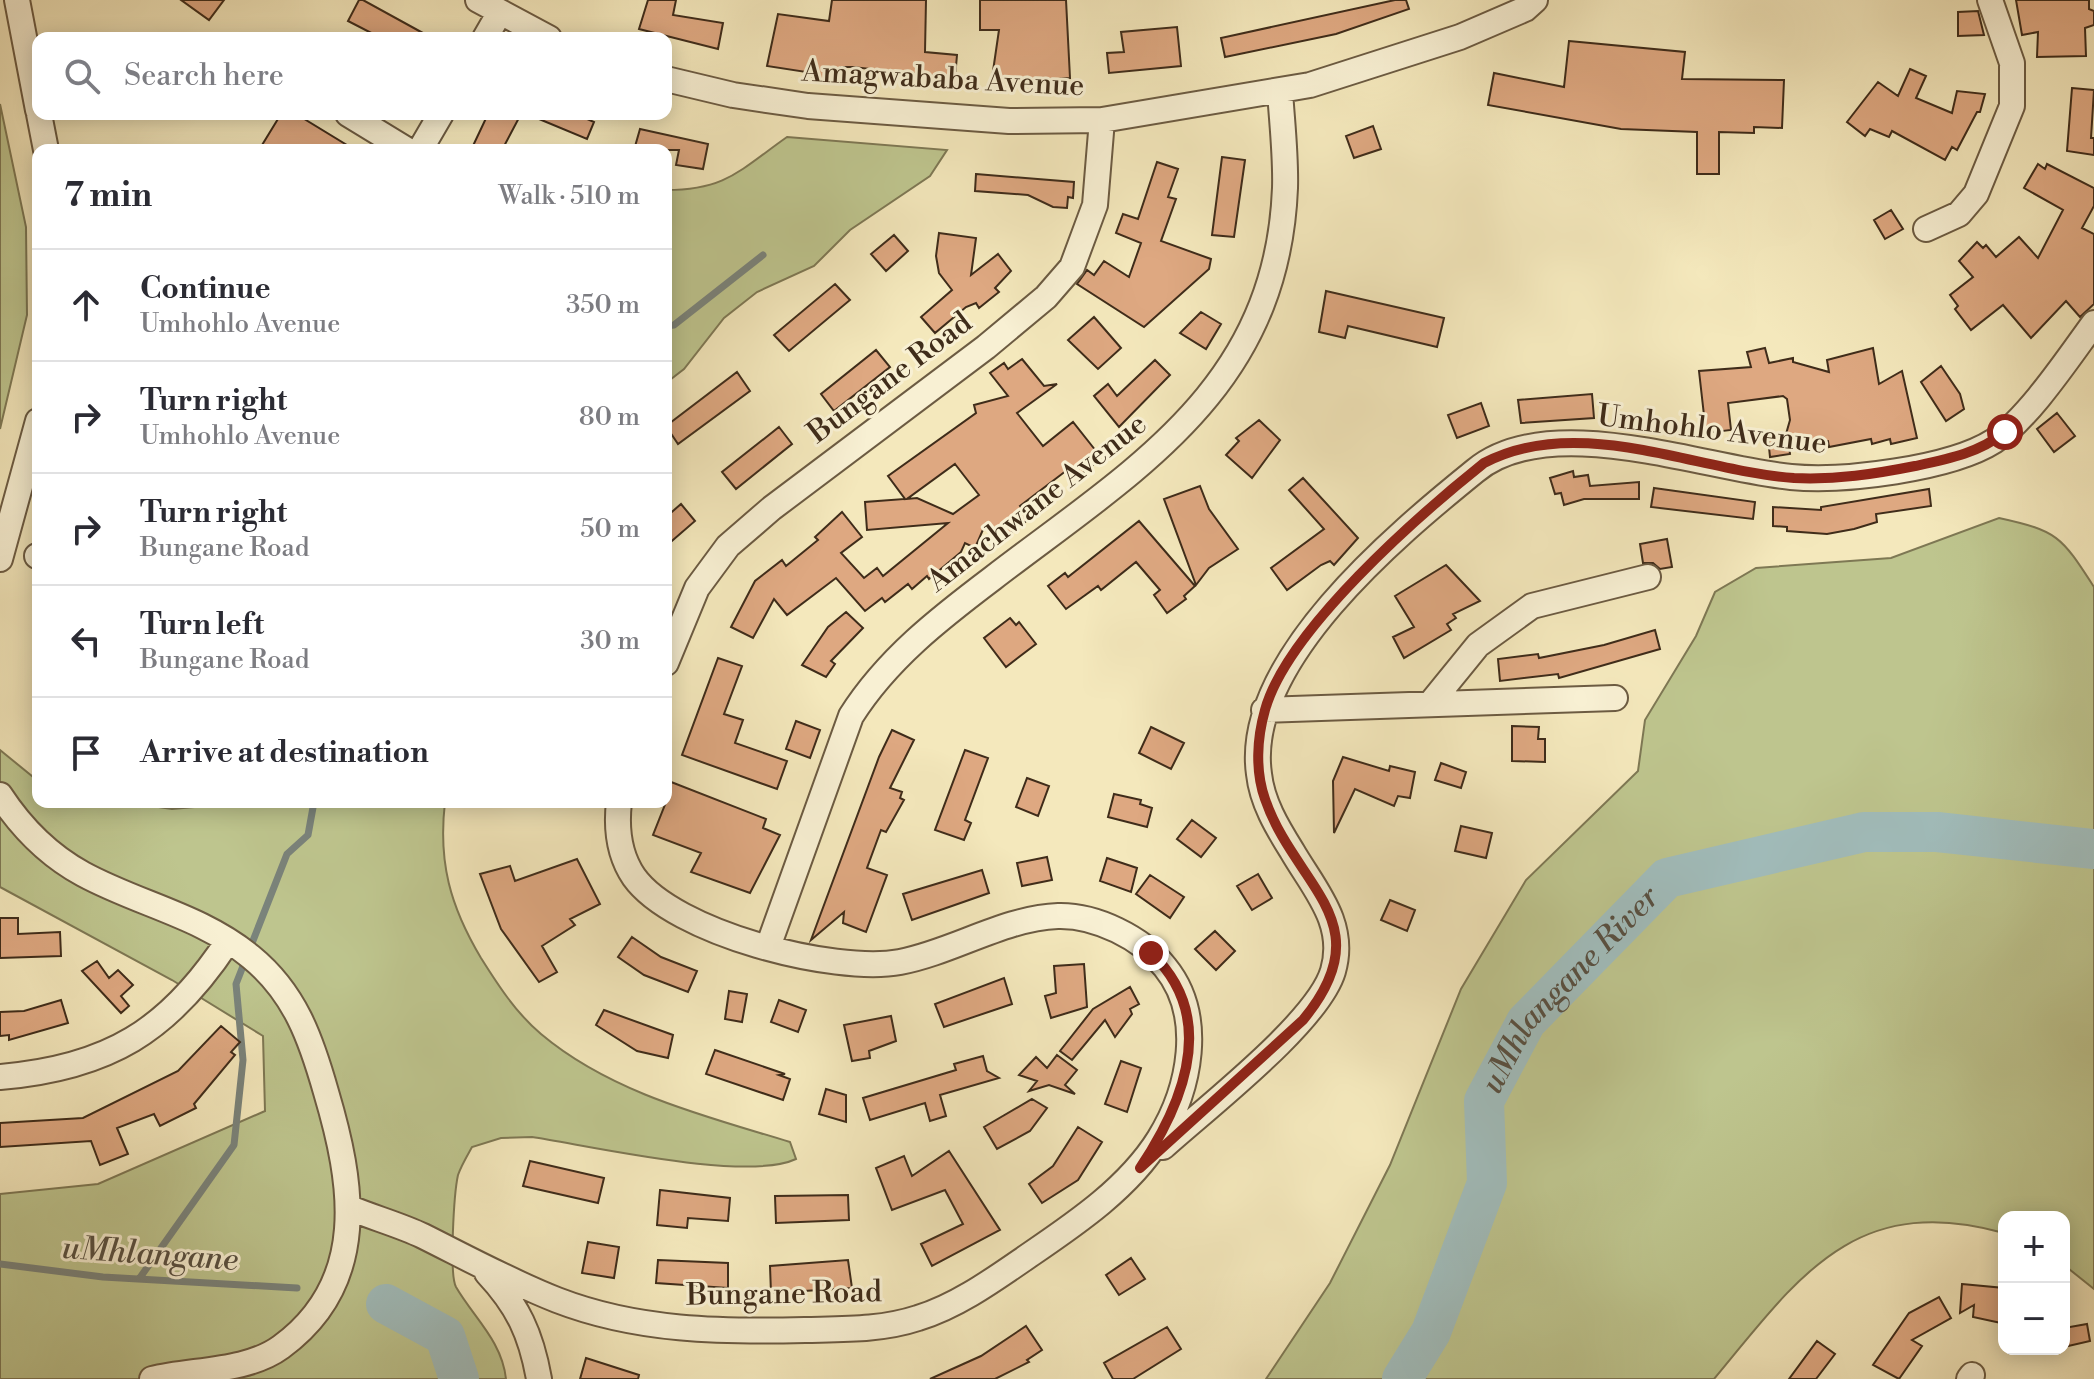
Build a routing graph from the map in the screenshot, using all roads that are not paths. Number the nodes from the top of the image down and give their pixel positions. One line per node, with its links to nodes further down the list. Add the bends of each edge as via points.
1 (17, 0): 8 (street)
2 (478, 0): 5 (street)
3 (1535, 0): 10 (street, Amagwababa Avenue, via 1460,37)
4 (1990, 0): 18 (street, via 2014,72 2012,106 1976,194 1959,214)
5 (500, 12): 6 (street); 7 (street)
6 (488, 32)
7 (538, 32)
8 (32, 80)
9 (672, 80): 14 (street, Amagwababa Avenue, via 808,106 1009,121)
10 (1280, 91): 14 (street, Amagwababa Avenue); 30 (street, Amachwane Avenue, via 1285,187 1278,245 1256,317 1232,364 1188,422 1152,456 950,612 865,692 851,716)
11 (40, 120): 15 (street)
12 (358, 120): 16 (street)
13 (438, 120): 17 (street)
14 (1102, 120): 23 (street, Bungane Road, via 1095,205 1072,267 1046,297 986,347 728,546 697,588)
15 (45, 144)
16 (397, 144)
17 (424, 144)
18 (1926, 229)
19 (2094, 323): 26 (street, Umhohlo Avenue, via 2005,432 1973,452 1920,465 1838,479 1793,478 1628,447 1540,446 1493,458 1331,605 1285,665)
20 (32, 443): 21 (street)
21 (0, 559)
22 (1648, 577): 25 (street, via 1532,606 1478,645)
23 (672, 648)
24 (1615, 698): 25 (street)
25 (1430, 704): 26 (street)
26 (1264, 710): 32 (street, Umhohlo Avenue, via 1261,787 1281,834 1331,916 1333,972 1303,1020)
27 (0, 795): 29 (street, via 19,821 68,864 173,910)
28 (619, 808): 30 (street, Bungane Road, via 619,842 645,889 688,918)
29 (228, 941): 31 (street, via 203,978 136,1038 107,1055 71,1066); 33 (street, via 265,969 304,1021 338,1130)
30 (768, 947): 32 (street, Bungane Road, via 861,965 902,961 1044,918 1081,918 1119,931 1165,967 1185,1006 1189,1031 1180,1097)
31 (0, 1077)
32 (1140, 1168): 34 (street, Bungane Road, via 1060,1235 1001,1274 930,1314 882,1326 754,1332 663,1327 560,1301)
33 (350, 1208): 34 (street, Bungane Road); 35 (street, via 335,1280 307,1321 280,1348 252,1361)
34 (480, 1265): 36 (street, via 519,1311 530,1333)
35 (152, 1379)
36 (539, 1379)

